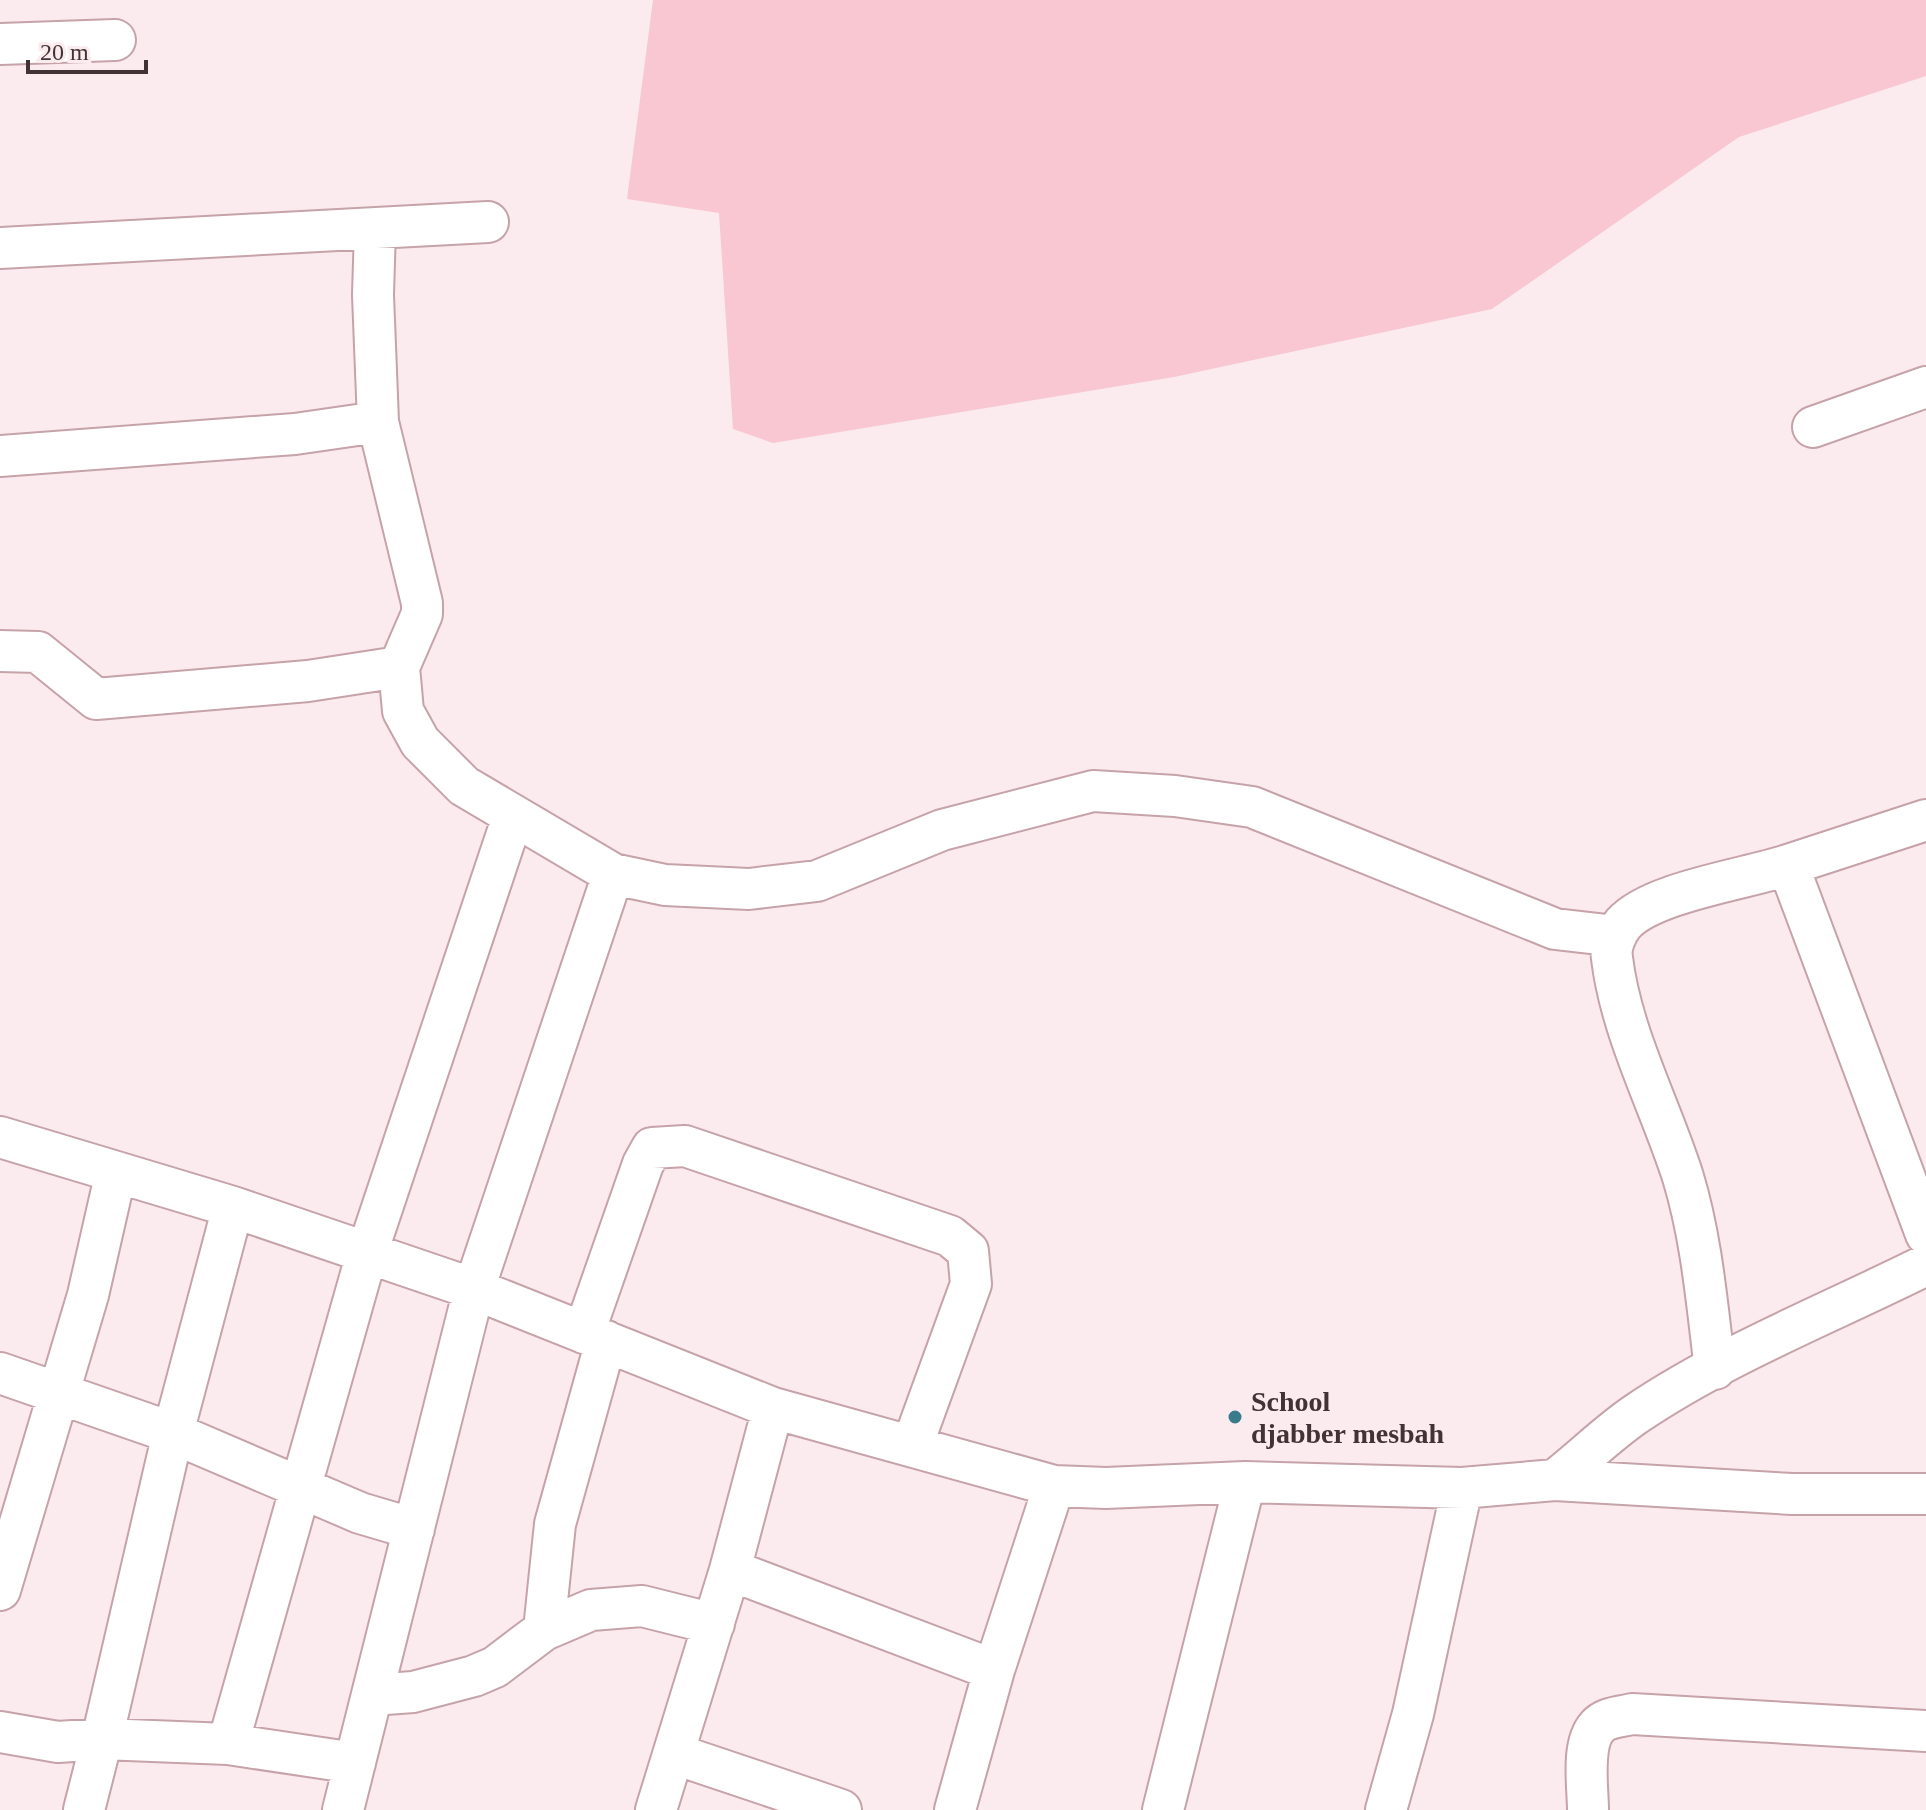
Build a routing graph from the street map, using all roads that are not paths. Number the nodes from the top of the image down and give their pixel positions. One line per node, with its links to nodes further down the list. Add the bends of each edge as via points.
1 (115, 40): 2 (street)
2 (0, 44)
3 (488, 222): 4 (street)
4 (375, 229): 5 (street); 7 (street)
5 (0, 248)
6 (1926, 387): 8 (street)
7 (378, 422): 9 (street, via 295,434); 11 (street, via 422,603)
8 (1813, 427)
9 (0, 456)
10 (0, 651): 11 (street, via 38,652 96,699 308,681)
11 (399, 667): 12 (street, via 403,711 420,742 464,786)
12 (513, 816): 15 (street); 21 (street)
13 (1926, 820): 14 (street)
14 (1788, 865): 16 (street, via 1679,895 1630,917); 20 (street)
15 (613, 874): 16 (street, via 665,885 749,889 817,881 942,830 1093,791 1175,796 1252,807 1555,929); 23 (street)
16 (1616, 936): 25 (street, via 1611,954 1622,1000 1683,1179 1702,1260)
17 (0, 1137): 18 (street)
18 (116, 1172): 19 (street); 27 (street, via 88,1295)
19 (233, 1207): 21 (street); 29 (street)
20 (1926, 1234)
21 (367, 1253): 23 (street); 34 (street)
22 (1926, 1265): 25 (street)
23 (474, 1289): 24 (street); 37 (street)
24 (595, 1337): 28 (street); 30 (street, via 652,1148 685,1146 950,1236 968,1251 971,1284); 41 (street, via 555,1524)
25 (1715, 1369): 31 (street, via 1635,1415)
26 (0, 1373): 27 (street)
27 (58, 1393): 29 (street); 39 (street)
28 (773, 1408): 30 (street); 38 (street)
29 (173, 1433): 34 (street); 46 (street)
30 (912, 1446): 33 (street)
31 (1555, 1480): 35 (street); 36 (street, via 1792,1494)
32 (1245, 1482): 33 (street); 35 (street); 55 (street)
33 (1054, 1486): 42 (street)
34 (300, 1488): 37 (street); 47 (street)
35 (1462, 1488): 56 (street, via 1413,1714)
36 (1926, 1494)
37 (414, 1529): 43 (street)
38 (730, 1570): 40 (street); 42 (street)
39 (0, 1590)
40 (714, 1624): 41 (street, via 642,1606 619,1606 579,1614); 48 (street)
41 (544, 1630): 43 (street, via 495,1667 474,1676 413,1692)
42 (994, 1670): 54 (street)
43 (372, 1695): 49 (street)
44 (1926, 1731): 57 (street, via 1632,1714 1608,1719 1595,1729 1589,1750)
45 (0, 1732): 46 (street, via 58,1742)
46 (102, 1739): 47 (street); 51 (street)
47 (228, 1744): 49 (street)
48 (675, 1754): 50 (street); 53 (street)
49 (355, 1763): 52 (street)
50 (816, 1806)
51 (84, 1810)
52 (343, 1810)
53 (656, 1810)
54 (955, 1810)
55 (1163, 1810)
56 (1386, 1810)
57 (1588, 1810)

